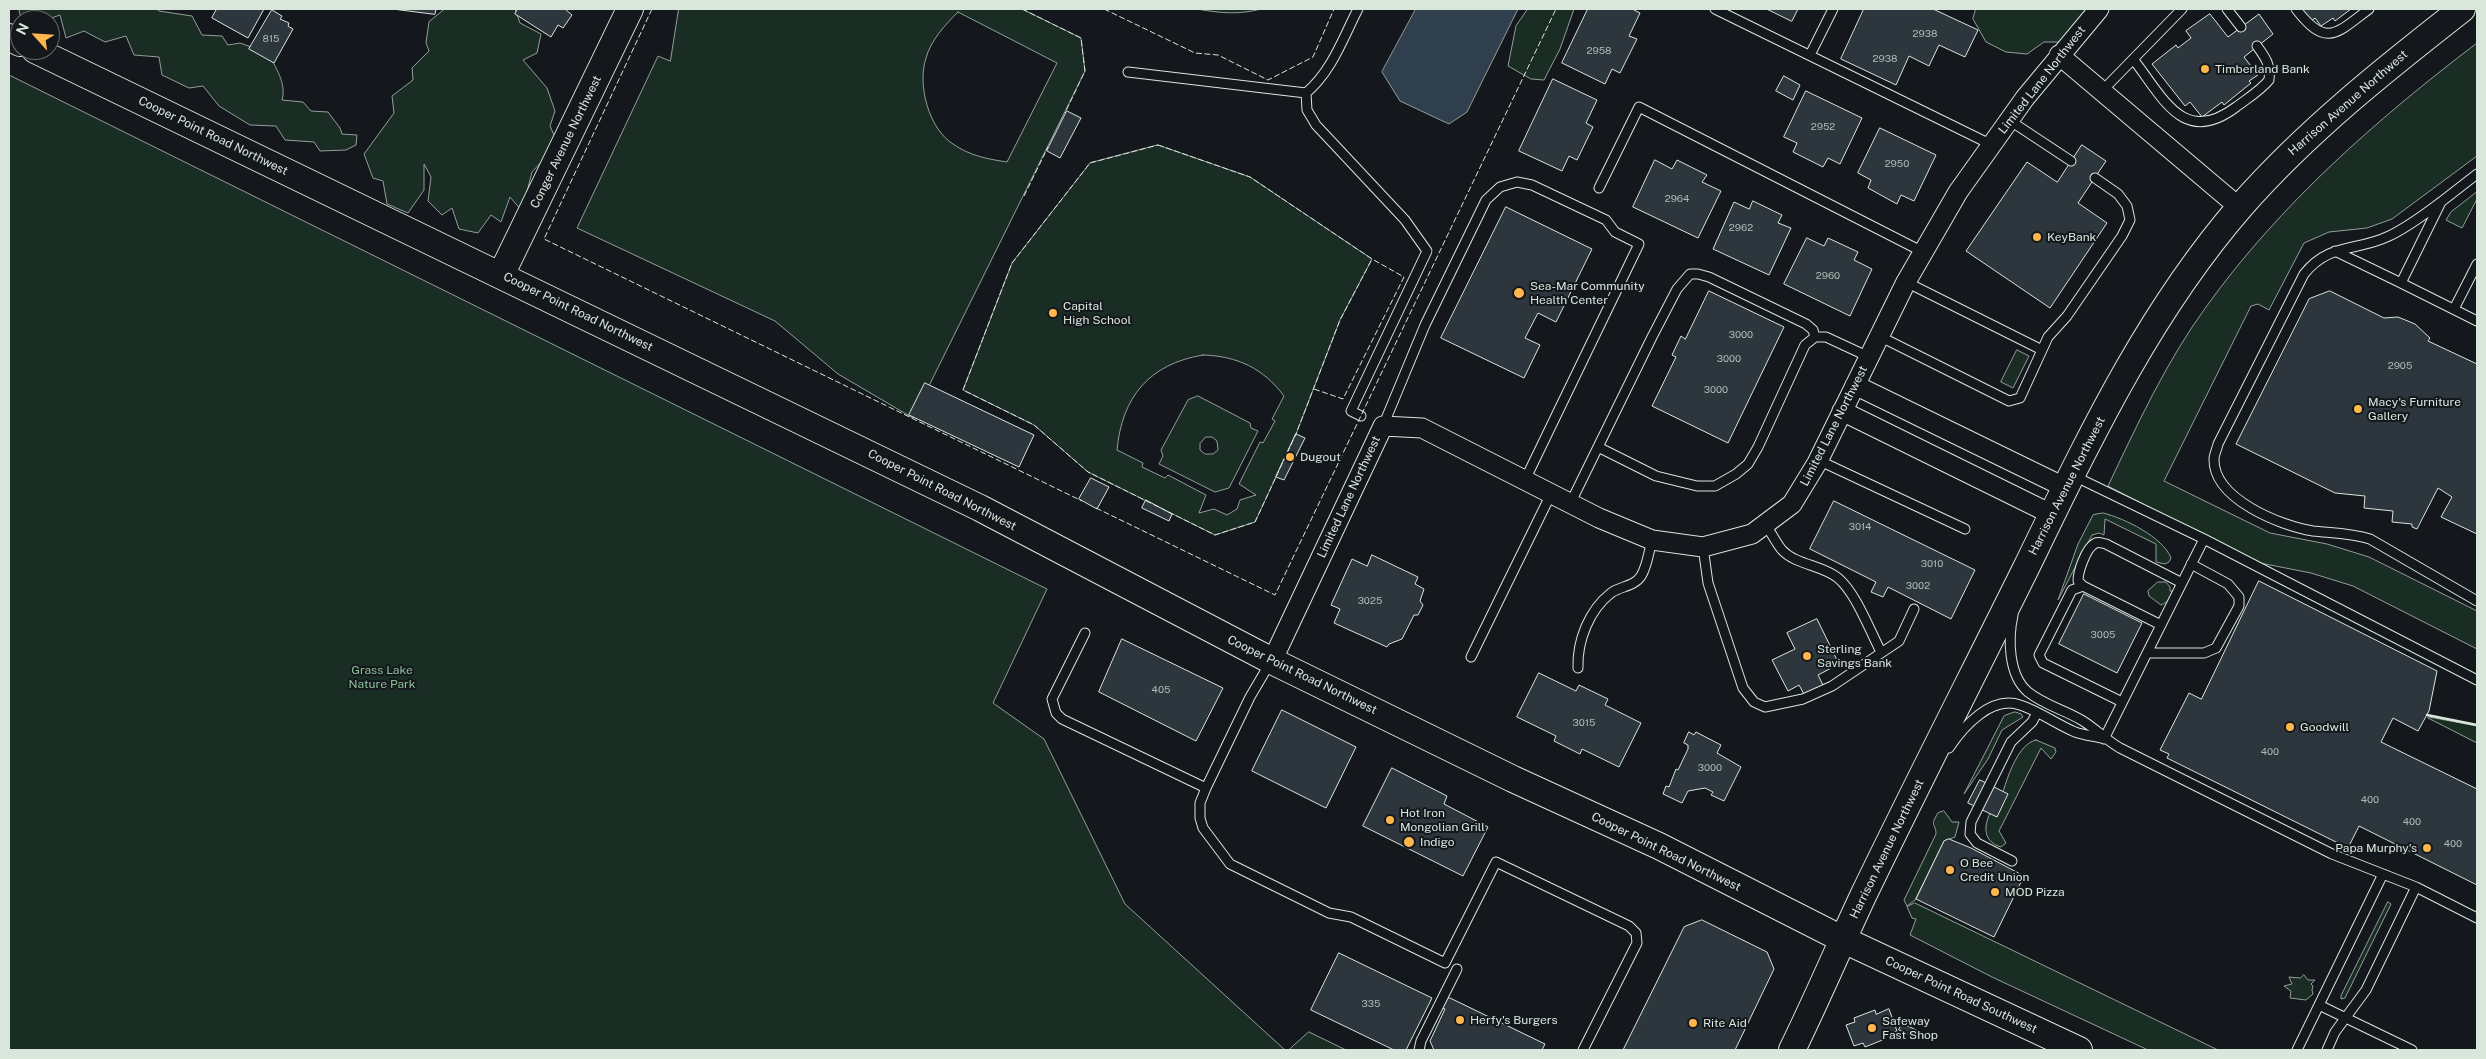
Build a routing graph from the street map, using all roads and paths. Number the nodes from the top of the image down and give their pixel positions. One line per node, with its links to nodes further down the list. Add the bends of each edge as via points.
1 (630, 9): 31 (main road, Conger Avenue Northwest)
2 (1358, 9): 19 (lane, via 1329,68)
3 (1715, 9): 13 (lane)
4 (1834, 9): 13 (lane)
5 (2099, 9): 14 (street, Limited Lane Northwest)
6 (2182, 9): 15 (lane)
7 (2227, 9): 11 (lane)
8 (2296, 9): 9 (lane, via 2312,28 2328,34 2339,31)
9 (2369, 9)
10 (2462, 9): 27 (main road, Harrison Avenue Northwest, via 2327,119 2286,157)
11 (2241, 27)
12 (2257, 46): 15 (lane, via 2267,60 2269,80 2226,115 2201,123 2188,121 2175,112)
13 (1810, 55): 21 (lane)
14 (2059, 55): 18 (street); 20 (street, Limited Lane Northwest)
15 (2134, 58): 18 (lane)
16 (56, 60): 31 (main road, Cooper Point Road Northwest)
17 (1128, 72): 19 (lane)
18 (2102, 91): 27 (street)
19 (1306, 93): 42 (lane, via 1307,110 1316,125 1405,220 1427,251 1351,411)
20 (2009, 120): 21 (street, Limited Lane Northwest); 22 (lane)
21 (1992, 145): 29 (street, Limited Lane Northwest, via 1958,192)
22 (2071, 162)
23 (2477, 174): 26 (lane)
24 (2095, 178): 38 (lane, via 2118,194 2127,206 2130,220)
25 (1599, 188): 29 (lane, via 1639,107)
26 (2441, 202): 28 (lane, via 2388,236); 33 (lane)
27 (2240, 208): 47 (main road, Harrison Avenue Northwest, via 2150,330)
28 (2336, 251): 33 (lane); 60 (lane, via 2313,263 2304,274 2218,444 2214,459 2217,473 2223,485 2256,511 2312,530 2370,539)
29 (1923, 252): 32 (street, Limited Lane Northwest)
30 (2477, 264): 34 (lane)
31 (501, 275): 67 (main road, Cooper Point Road Northwest, via 980,508)
32 (1906, 282): 36 (street, Limited Lane Northwest); 38 (lane)
33 (2401, 283): 34 (lane)
34 (2454, 308): 35 (lane)
35 (2477, 321)
36 (1879, 336): 38 (lane, via 2009,401 2020,398); 39 (street, Limited Lane Northwest)
37 (1815, 337): 39 (lane, via 1826,338); 44 (lane, via 1805,345 1748,464 1715,486 1697,486 1656,476); 44 (lane, via 1806,324 1709,278 1690,274 1672,297)
38 (2042, 350)
39 (1869, 357): 40 (street, Limited Lane Northwest)
40 (1855, 385): 41 (street, Limited Lane Northwest); 47 (street)
41 (1842, 410): 45 (street, Limited Lane Northwest); 50 (street)
42 (1361, 416)
43 (1383, 426): 46 (street, Limited Lane Northwest, via 1422,428); 46 (lane, via 1425,325 1486,200 1500,187 1517,182 1532,185 1606,220 1615,232 1639,244); 67 (street, Limited Lane Northwest)
44 (1598, 447): 49 (lane)
45 (1818, 460): 51 (street, Limited Lane Northwest, via 1792,504); 52 (lane)
46 (1525, 480): 48 (street, Limited Lane Northwest)
47 (2068, 481): 50 (main road, Harrison Avenue Northwest); 53 (lane)
48 (1551, 494): 49 (street, Limited Lane Northwest); 66 (lane)
49 (1570, 504): 54 (street, Limited Lane Northwest)
50 (2051, 514): 57 (main road, Harrison Avenue Northwest)
51 (1765, 524): 55 (street, Limited Lane Northwest, via 1752,534); 64 (lane, via 1782,550 1823,568 1839,579 1850,592)
52 (1965, 529)
53 (2204, 539): 56 (lane); 69 (lane)
54 (1652, 540): 55 (street, Limited Lane Northwest); 68 (lane, via 1641,576 1632,584 1611,593 1591,617 1580,641)
55 (1703, 547): 64 (lane, via 1708,583 1743,688 1754,702 1765,707 1803,699 1832,686)
56 (2191, 564): 58 (lane); 65 (lane, via 2228,584 2239,597 2239,606 2216,648 2204,653)
57 (2026, 566): 72 (lane, via 2012,618 2011,638 2018,680 2027,691 2083,721); 74 (main road, Harrison Avenue Northwest)
58 (2182, 583): 59 (lane, via 2099,542 2092,545 2078,574); 62 (lane)
59 (2083, 586): 62 (lane); 70 (lane, via 2072,590 2039,655 2043,663)
60 (2477, 601)
61 (1914, 609): 64 (lane, via 1899,641)
62 (2161, 625): 65 (lane)
63 (1085, 633): 73 (lane, via 1052,698 1056,713 1062,719)
64 (1881, 652)
65 (2147, 653): 70 (lane)
66 (1471, 657)
67 (1272, 660): 73 (lane, via 1250,697); 79 (main road, Cooper Point Road Northwest, via 1659,846)
68 (1578, 668)
69 (2477, 680)
70 (2122, 702): 72 (lane)
71 (2037, 713): 72 (lane, via 2076,733); 74 (lane, via 2019,704 2005,704 1987,710 1961,732); 75 (lane, via 2011,742 1971,822 1970,834 1977,843)
72 (2104, 739): 76 (lane, via 2332,854)
73 (1206, 788): 84 (lane, via 1200,803 1201,823 1230,864 1329,913 1351,917 1445,963 1496,862 1629,926 1636,933 1637,942)
74 (1913, 793): 79 (main road, Harrison Avenue Northwest)
75 (2012, 860)
76 (2383, 874): 77 (lane); 81 (lane)
77 (2416, 887): 78 (lane); 82 (lane, via 2366,990)
78 (2477, 918)
79 (1844, 940): 85 (main road, Harrison Avenue Northwest); 86 (main road, Cooper Point Road Southwest)
80 (1457, 969): 83 (lane)
81 (2319, 1005): 82 (lane); 87 (lane)
82 (2346, 1018): 88 (lane); 89 (lane)
83 (1419, 1050)
84 (1583, 1050)
85 (1792, 1050)
86 (2079, 1050)
87 (2298, 1050)
88 (2327, 1050)
89 (2412, 1050)

